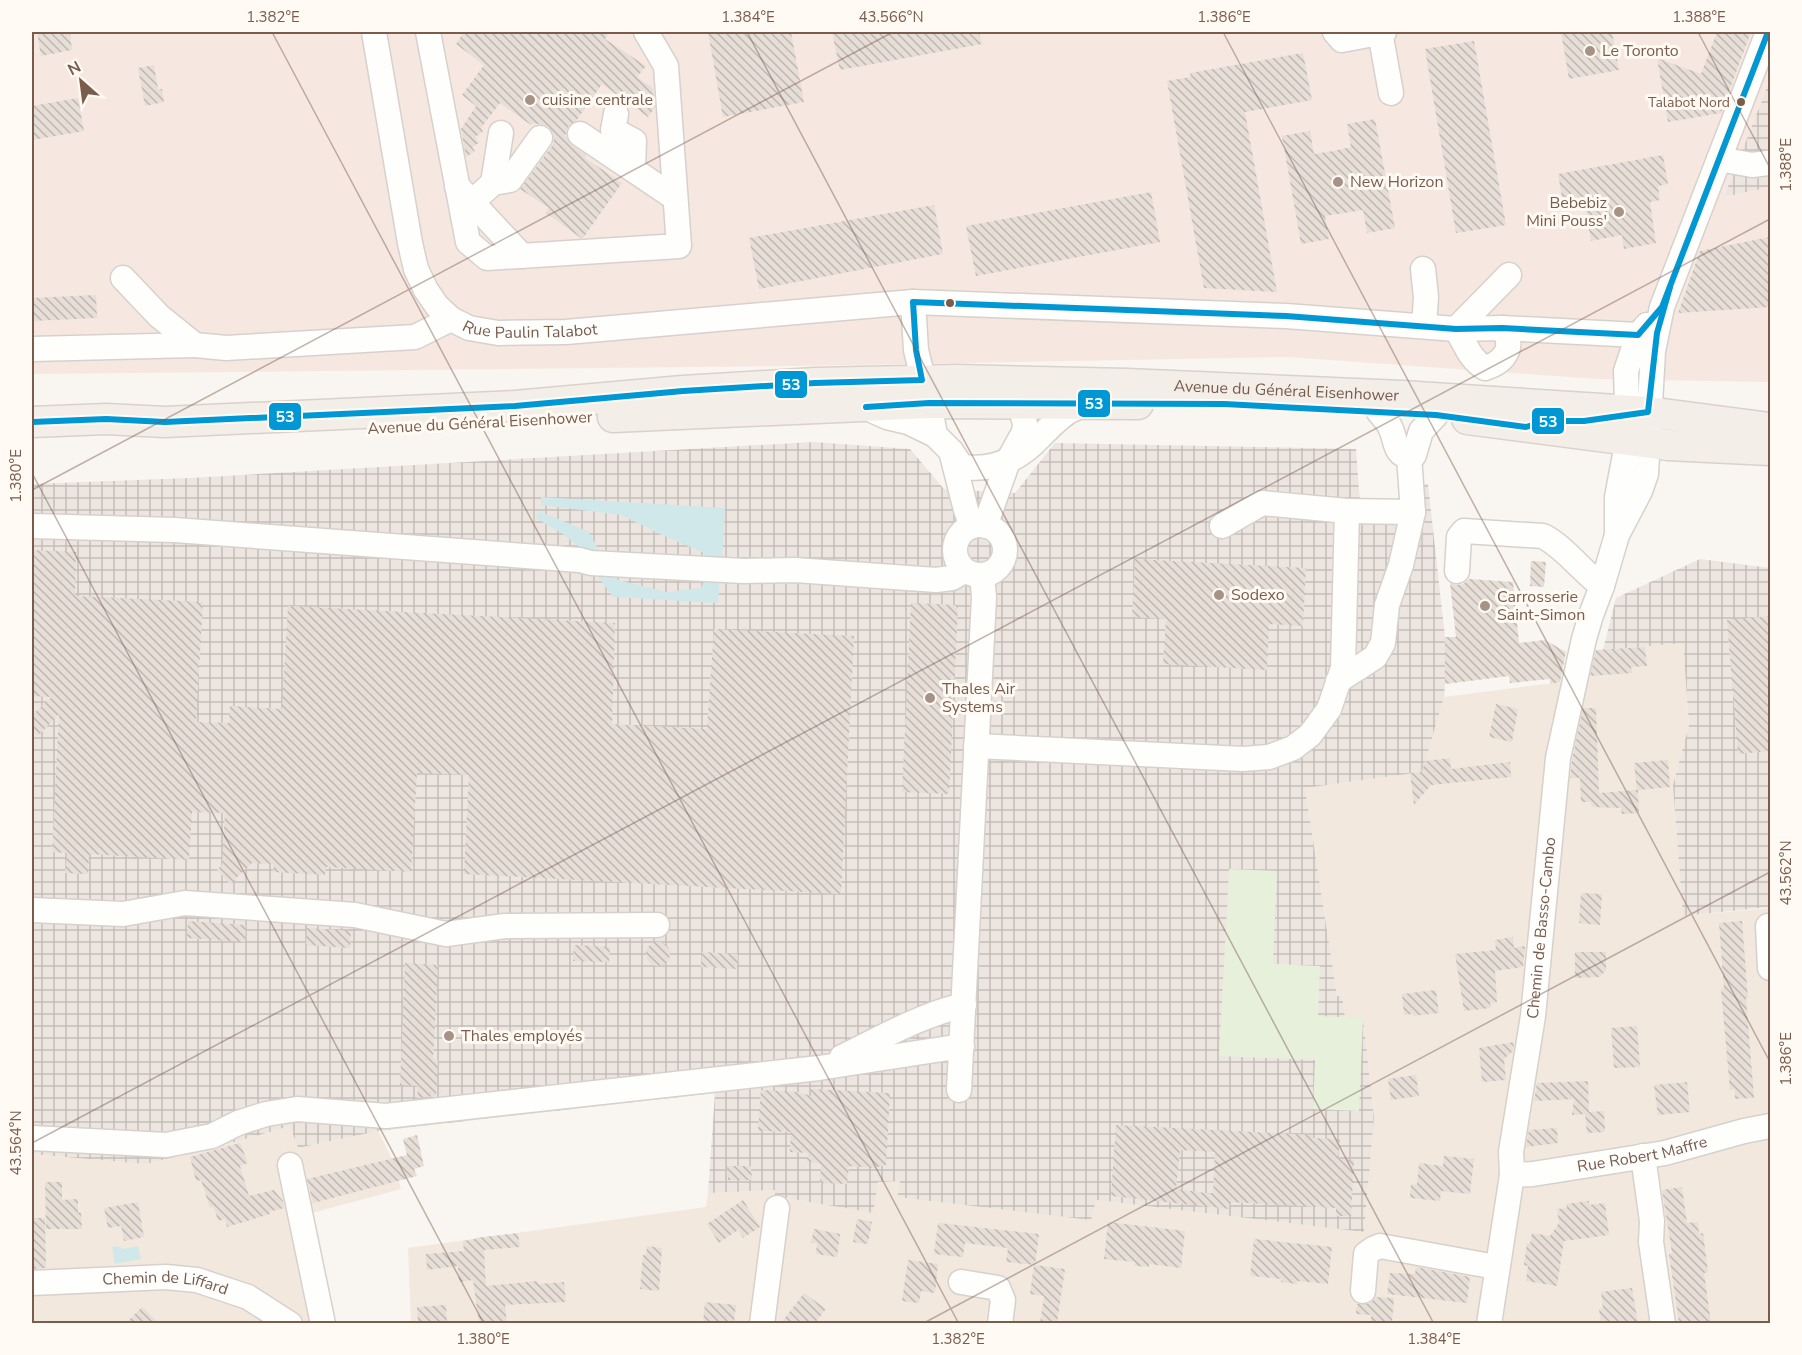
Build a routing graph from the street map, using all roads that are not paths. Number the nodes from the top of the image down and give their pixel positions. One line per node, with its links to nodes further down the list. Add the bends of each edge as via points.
1 (374, 32): 23 (street, Rue Paulin Talabot, via 416,269 437,306)
2 (428, 32): 16 (street)
3 (646, 32): 17 (street, via 666,66)
4 (1335, 32): 5 (street, via 1342,40)
5 (1382, 32): 7 (street)
6 (1768, 32): 12 (street)
7 (1391, 93)
8 (616, 114): 14 (street, via 613,130 634,141)
9 (501, 133): 15 (street)
10 (580, 134): 14 (street)
11 (540, 138): 15 (street, via 510,180)
12 (1719, 159): 13 (street, via 1752,165); 22 (street)
13 (1768, 163)
14 (633, 169): 17 (street)
15 (493, 183): 16 (street)
16 (464, 194): 17 (street, via 522,256 679,246)
17 (675, 198)
18 (1423, 269): 24 (street)
19 (1509, 275): 26 (street)
20 (123, 278): 28 (street, via 159,316)
21 (913, 302): 23 (street, Rue Paulin Talabot, via 530,333 469,328); 24 (street, Rue Paulin Talabot, via 1286,316); 31 (street, via 916,350)
22 (1662, 307): 27 (street); 37 (street)
23 (451, 319): 28 (street, via 415,337 226,348)
24 (1424, 326): 26 (street, Rue Paulin Talabot)
25 (1502, 328): 26 (street, Rue Paulin Talabot); 26 (street, via 1508,336 1503,358 1485,368 1470,357); 27 (street, Rue Paulin Talabot)
26 (1456, 329)
27 (1638, 335): 37 (street, via 1626,371)
28 (195, 345): 29 (street)
29 (32, 349)
30 (1008, 389): 31 (main road, Avenue du Général Eisenhower); 32 (main road, Avenue du Général Eisenhower); 37 (main road, Avenue du Général Eisenhower, via 1127,384 1390,396); 42 (street, via 1025,424)
31 (926, 391): 33 (main road); 36 (main road, Avenue du Général Eisenhower, via 815,383 515,406 165,422); 40 (street)
32 (1085, 404): 34 (main road, Avenue du Général Eisenhower, via 1224,404); 42 (street, via 1068,412)
33 (865, 407): 39 (main road, Avenue du Général Eisenhower); 40 (street, via 908,422)
34 (1379, 412): 35 (main road, Avenue du Général Eisenhower); 41 (street, via 1391,428 1399,452)
35 (1436, 415): 37 (main road, Avenue du Général Eisenhower, via 1526,427); 41 (street, via 1421,431 1417,450)
36 (32, 422)
37 (1637, 426): 38 (main road, Avenue du Général Eisenhower); 50 (street, Chemin de Basso-Cambo, via 1617,497 1617,535)
38 (1767, 435)
39 (32, 443)
40 (943, 443): 42 (street, via 962,466 979,469); 46 (street, via 966,510)
41 (1409, 456): 44 (street)
42 (1008, 461): 46 (street)
43 (1347, 511): 44 (street); 47 (street, via 1263,503); 51 (street, via 1343,668)
44 (1413, 512): 51 (street, via 1387,605 1383,643 1376,657)
45 (32, 526): 49 (street, via 176,530 591,563 744,571 818,571 936,580)
46 (979, 526): 49 (street, via 961,534 955,546 956,559); 49 (street, via 998,533 1005,546 1004,555 998,568)
47 (1222, 526)
48 (1457, 571): 50 (street, via 1459,537 1464,531 1543,536 1554,541)
49 (973, 573): 52 (street, via 984,597)
50 (1602, 586): 65 (street, Chemin de Basso-Cambo, via 1584,639 1558,758 1533,1016 1511,1152)
51 (1338, 681): 52 (street, via 1329,709 1310,735 1293,748 1269,757)
52 (976, 746): 57 (street)
53 (32, 910): 54 (street, via 123,914 185,903 355,915 446,934 505,927)
54 (657, 924)
55 (1768, 926): 56 (street)
56 (1770, 968)
57 (964, 1005): 58 (street); 59 (street, via 946,1009)
58 (962, 1046): 59 (street); 60 (street)
59 (819, 1068): 62 (street, via 386,1116 297,1109 266,1114 212,1136 166,1145)
60 (959, 1090)
61 (1770, 1126): 63 (street, Rue Robert Maffre)
62 (32, 1138)
63 (1643, 1156): 65 (street, Rue Robert Maffre); 76 (street)
64 (290, 1165): 72 (street)
65 (1512, 1175): 67 (street, Chemin de Basso-Cambo)
66 (777, 1208): 73 (street)
67 (1496, 1267): 70 (street, via 1380,1246 1366,1254); 75 (street, Chemin de Basso-Cambo)
68 (961, 1282): 74 (street, via 998,1288 1003,1300)
69 (32, 1283): 71 (street, Chemin de Liffard, via 166,1277 197,1280 248,1297)
70 (1363, 1291)
71 (290, 1323)
72 (323, 1323)
73 (762, 1323)
74 (1000, 1323)
75 (1489, 1323)
76 (1663, 1323)

